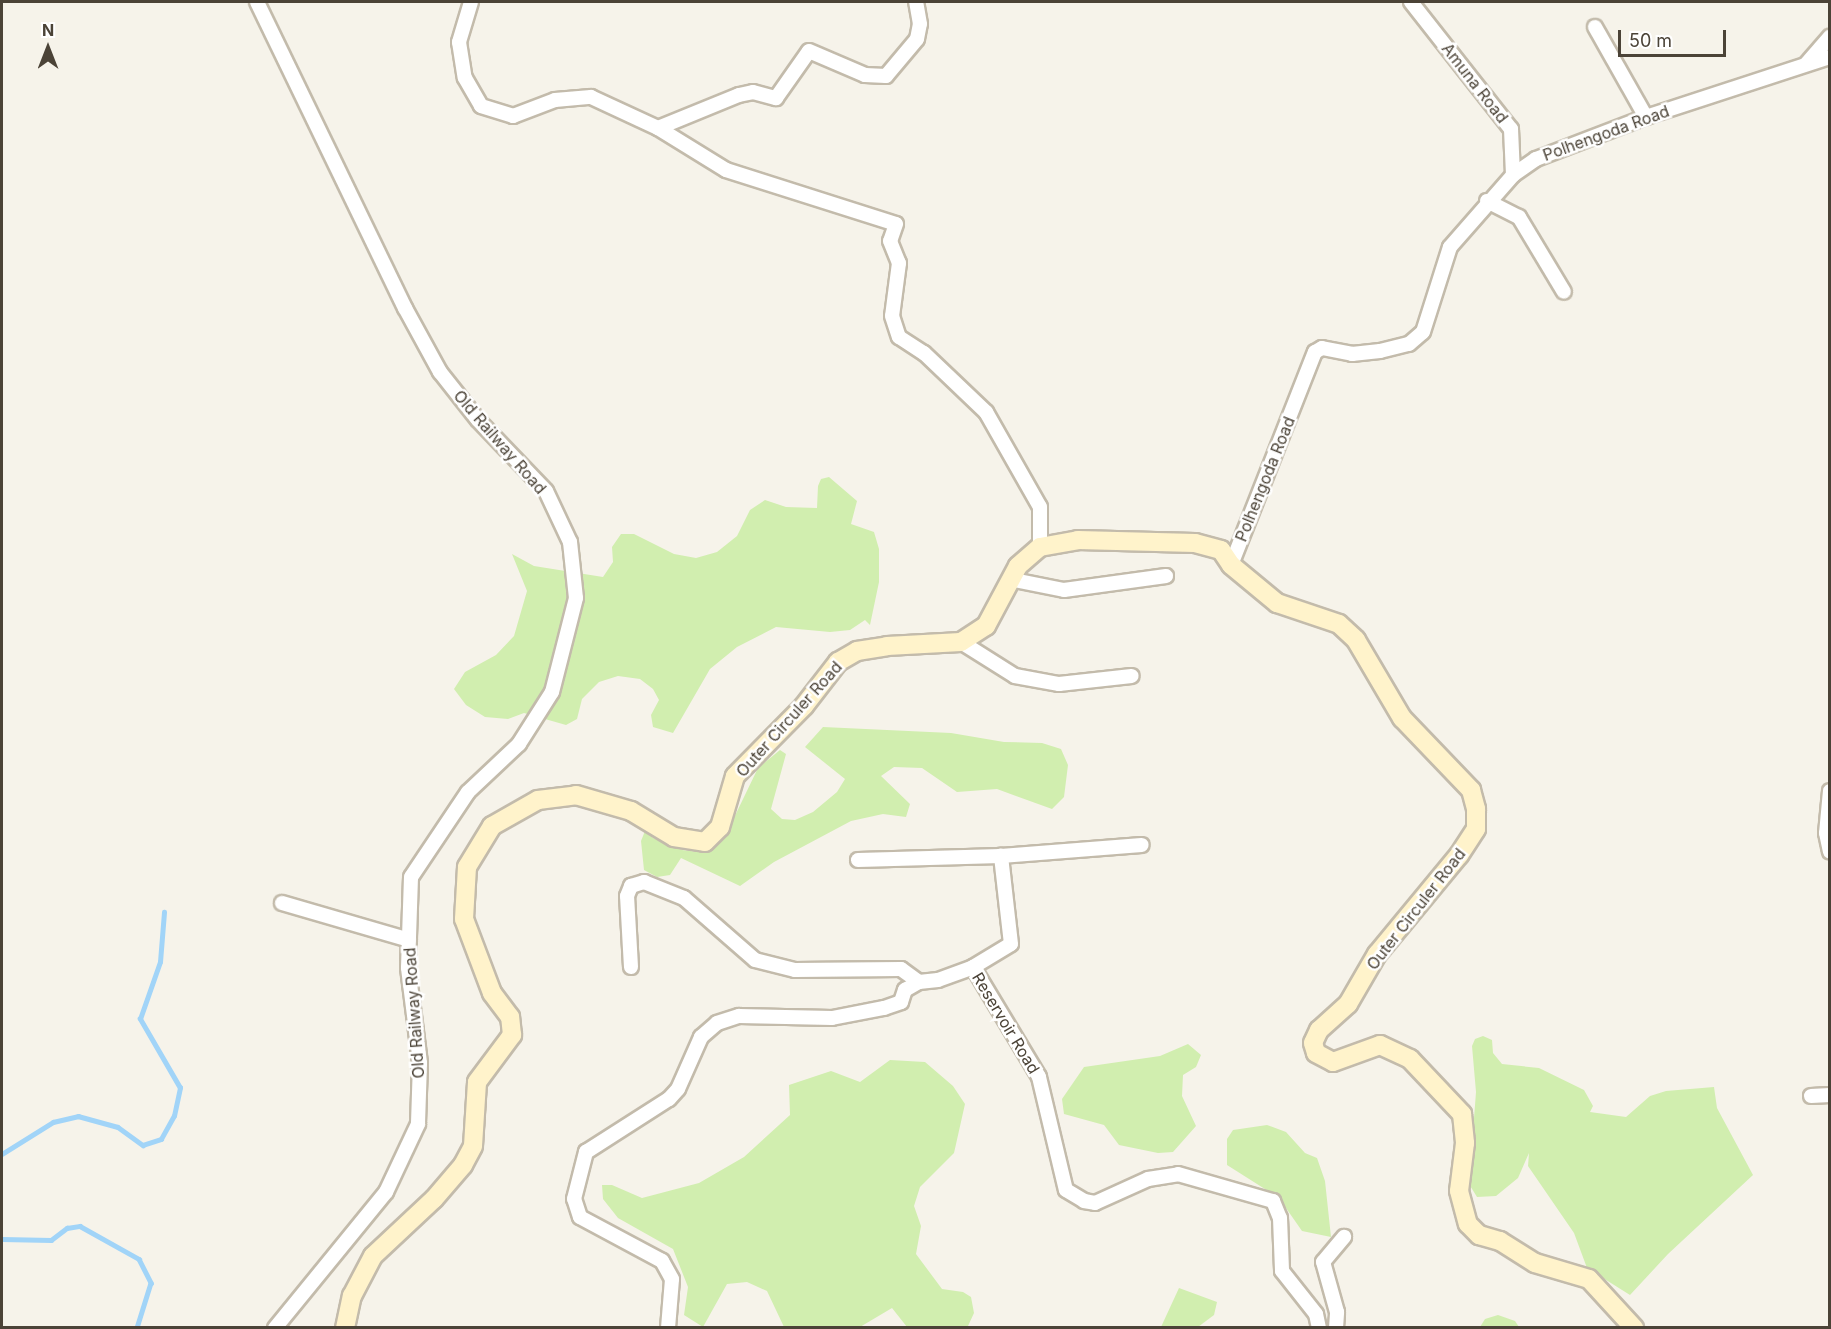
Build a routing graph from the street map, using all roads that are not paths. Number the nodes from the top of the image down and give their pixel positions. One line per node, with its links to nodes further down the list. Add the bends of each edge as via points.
1 (257, 2): 26 (street, Old Railway Road, via 440,372 478,420 546,491 570,542 576,598 552,692 519,744 468,792 411,877)
2 (471, 2): 10 (street, via 459,42 465,78 481,106 513,116 555,100 591,97)
3 (916, 2): 10 (street, via 920,24 917,39 886,76 865,75 809,51 776,98 753,92 739,94)
4 (1411, 2): 11 (street, Amuna Road, via 1511,129)
5 (1595, 27): 9 (street)
6 (1830, 38): 8 (street)
7 (1830, 57): 8 (street, Polhengoda Road)
8 (1804, 67): 9 (street, Polhengoda Road)
9 (1646, 117): 11 (street, Polhengoda Road, via 1536,159)
10 (658, 128): 14 (street, via 726,170 896,224 890,241 899,263 892,316 899,337 924,353 986,412 1040,507)
11 (1513, 175): 12 (street, Polhengoda Road)
12 (1487, 201): 13 (street, via 1520,217); 15 (street, Polhengoda Road, via 1450,247 1424,332 1408,344 1380,351 1352,354 1322,348 1315,352)
13 (1564, 292)
14 (1040, 547): 15 (street, Outer Circuler Road, via 1078,540 1195,543 1221,550); 17 (street, Outer Circuler Road, via 1018,566)
15 (1232, 565): 38 (street, Outer Circuler Road, via 1277,603 1339,624 1356,639 1402,718 1471,790 1476,809 1476,829 1459,855 1377,954 1348,1004 1319,1030 1313,1043 1316,1053 1334,1062 1380,1046 1410,1059 1461,1114 1465,1143 1459,1191 1468,1224 1479,1235 1500,1241 1535,1263 1589,1279)
16 (1166, 576): 17 (street, via 1064,590)
17 (1014, 580): 18 (street, Outer Circuler Road, via 986,626)
18 (961, 642): 19 (street, via 1015,676 1059,684); 34 (street, Outer Circuler Road, via 887,646 858,651 838,662 804,706 735,776 720,826 705,842 674,837 631,811 576,795 538,800 492,826 467,867 464,919 492,993 510,1017 512,1035 477,1082 473,1146 463,1165 434,1199 374,1256 352,1296)
19 (1132, 676)
20 (1830, 791): 22 (street, via 1826,833)
21 (1142, 845): 23 (street)
22 (1830, 852)
23 (1001, 856): 24 (street); 28 (street, via 1011,944)
24 (858, 860)
25 (282, 903): 26 (street)
26 (409, 940): 33 (street, Old Railway Road, via 408,968 420,1063 418,1124 386,1192)
27 (631, 967): 29 (street, via 627,896 631,886 644,882 684,898 755,960 795,970 901,969)
28 (973, 967): 29 (street, Reservoir Road, via 938,980); 36 (street, Reservoir Road, via 1040,1077 1066,1190 1095,1203 1148,1179 1178,1174 1273,1201 1280,1218 1282,1271 1316,1314)
29 (919, 982): 35 (street, via 906,990 901,1002 884,1008 832,1018 739,1016 717,1023 701,1037 678,1089 669,1099 586,1152 574,1199 580,1216 662,1262 672,1279)
30 (1830, 1095): 31 (street)
31 (1811, 1096)
32 (1344, 1237): 37 (street, via 1323,1262 1336,1312)
33 (275, 1328)
34 (345, 1328)
35 (668, 1328)
36 (1319, 1328)
37 (1336, 1328)
38 (1634, 1328)

